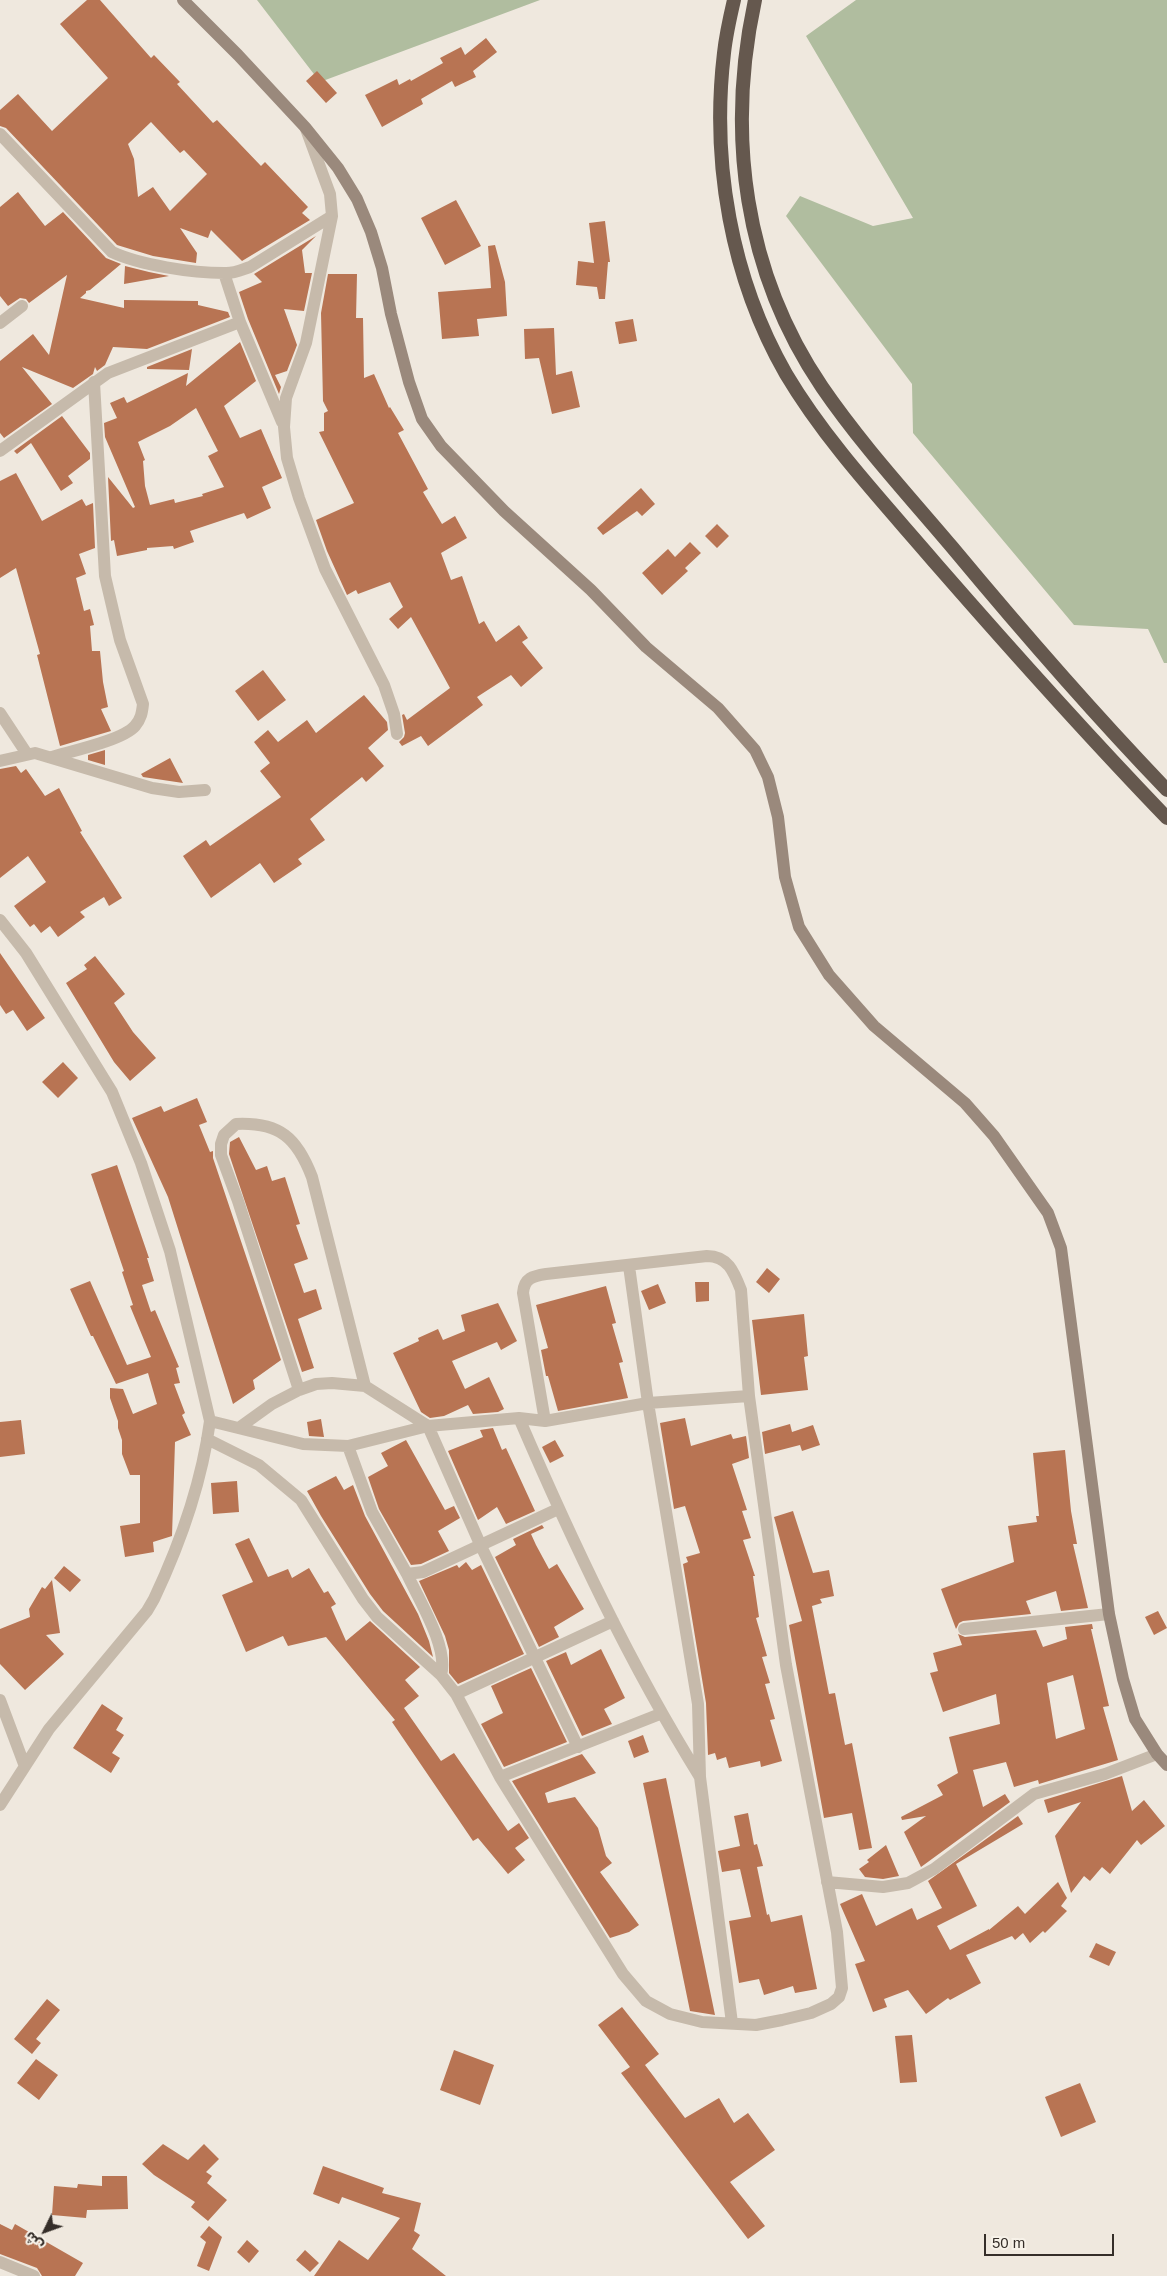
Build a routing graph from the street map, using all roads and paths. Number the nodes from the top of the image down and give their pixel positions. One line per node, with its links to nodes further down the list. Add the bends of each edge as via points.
1 (183, 0): 4 (main road)
2 (734, 0): 21 (highway, via 724,53 720,128 726,211 750,298 786,374 814,416 926,552 1086,734)
3 (755, 0): 20 (highway, via 742,84 744,183 761,258 774,297 796,344 856,434 1005,611)
4 (305, 127): 6 (street, via 330,194); 38 (main road, via 338,168 366,217 382,268 405,368 422,419 457,464 504,511 591,590 646,647 718,708 755,750 768,776 778,816 785,877 799,927 829,975 874,1026 965,1102 994,1136 1048,1213 1061,1248)
5 (0, 134): 7 (street, via 112,252 128,259)
6 (332, 216): 7 (street, via 250,267); 12 (street, via 306,343 286,398)
7 (224, 274): 9 (street)
8 (22, 306): 10 (street)
9 (240, 322): 11 (street, via 125,366); 12 (street)
10 (0, 323)
11 (94, 382): 13 (street, via 73,401); 17 (street, via 105,576 120,640 143,704 142,715 130,731)
12 (284, 427): 15 (street, via 292,477 308,525 325,569 384,685)
13 (0, 451)
14 (0, 713): 16 (street)
15 (397, 734)
16 (27, 754): 17 (street); 18 (street)
17 (52, 757): 19 (street, via 152,788 179,792)
18 (0, 761)
19 (205, 790)
20 (1167, 790)
21 (1167, 818)
22 (0, 920): 30 (street, via 26,953 112,1092 141,1163 170,1250)
23 (629, 1266): 26 (street, via 707,1256 716,1256 727,1262 741,1290); 27 (street); 29 (street, via 538,1275 523,1286)
24 (365, 1386): 25 (street, via 332,1383); 25 (street, via 305,1160 282,1133 262,1126 236,1124 224,1135 221,1155); 31 (street)
25 (299, 1390): 32 (street)
26 (749, 1396): 27 (street); 53 (street, via 786,1665)
27 (648, 1403): 29 (street); 50 (street, via 698,1704)
28 (519, 1418): 29 (street); 31 (street); 35 (street)
29 (545, 1420)
30 (210, 1421): 32 (street); 33 (street)
31 (428, 1426): 34 (street); 36 (street)
32 (240, 1427): 34 (street, via 270,1438 303,1444)
33 (207, 1439): 42 (street, via 259,1465 301,1500 377,1617); 48 (street, via 185,1521 154,1599)
34 (348, 1446): 37 (street, via 372,1512)
35 (558, 1509): 36 (street); 39 (street)
36 (480, 1544): 37 (street, via 423,1572); 41 (street)
37 (406, 1574): 42 (street, via 438,1642 444,1663)
38 (1109, 1614): 40 (street); 47 (main road, via 1135,1719)
39 (613, 1621): 41 (street); 45 (street)
40 (964, 1629)
41 (534, 1657): 43 (street); 46 (street)
42 (441, 1675): 43 (street)
43 (456, 1694): 51 (street)
44 (0, 1700): 48 (street)
45 (660, 1714): 46 (street); 50 (street)
46 (578, 1746): 51 (street)
47 (1157, 1754): 49 (main road); 53 (street, via 1106,1774 1034,1794 934,1869 908,1883 883,1887)
48 (24, 1764): 52 (street)
49 (1167, 1765)
50 (700, 1777): 54 (street)
51 (500, 1778): 54 (street, via 623,1974 646,2001 670,2014 702,2022)
52 (0, 1804)
53 (827, 1882): 54 (street, via 842,1973 839,1997 801,2015 756,2025)
54 (732, 2023)
55 (0, 2262): 56 (street)
56 (19, 2274): 57 (street)
57 (34, 2276)

